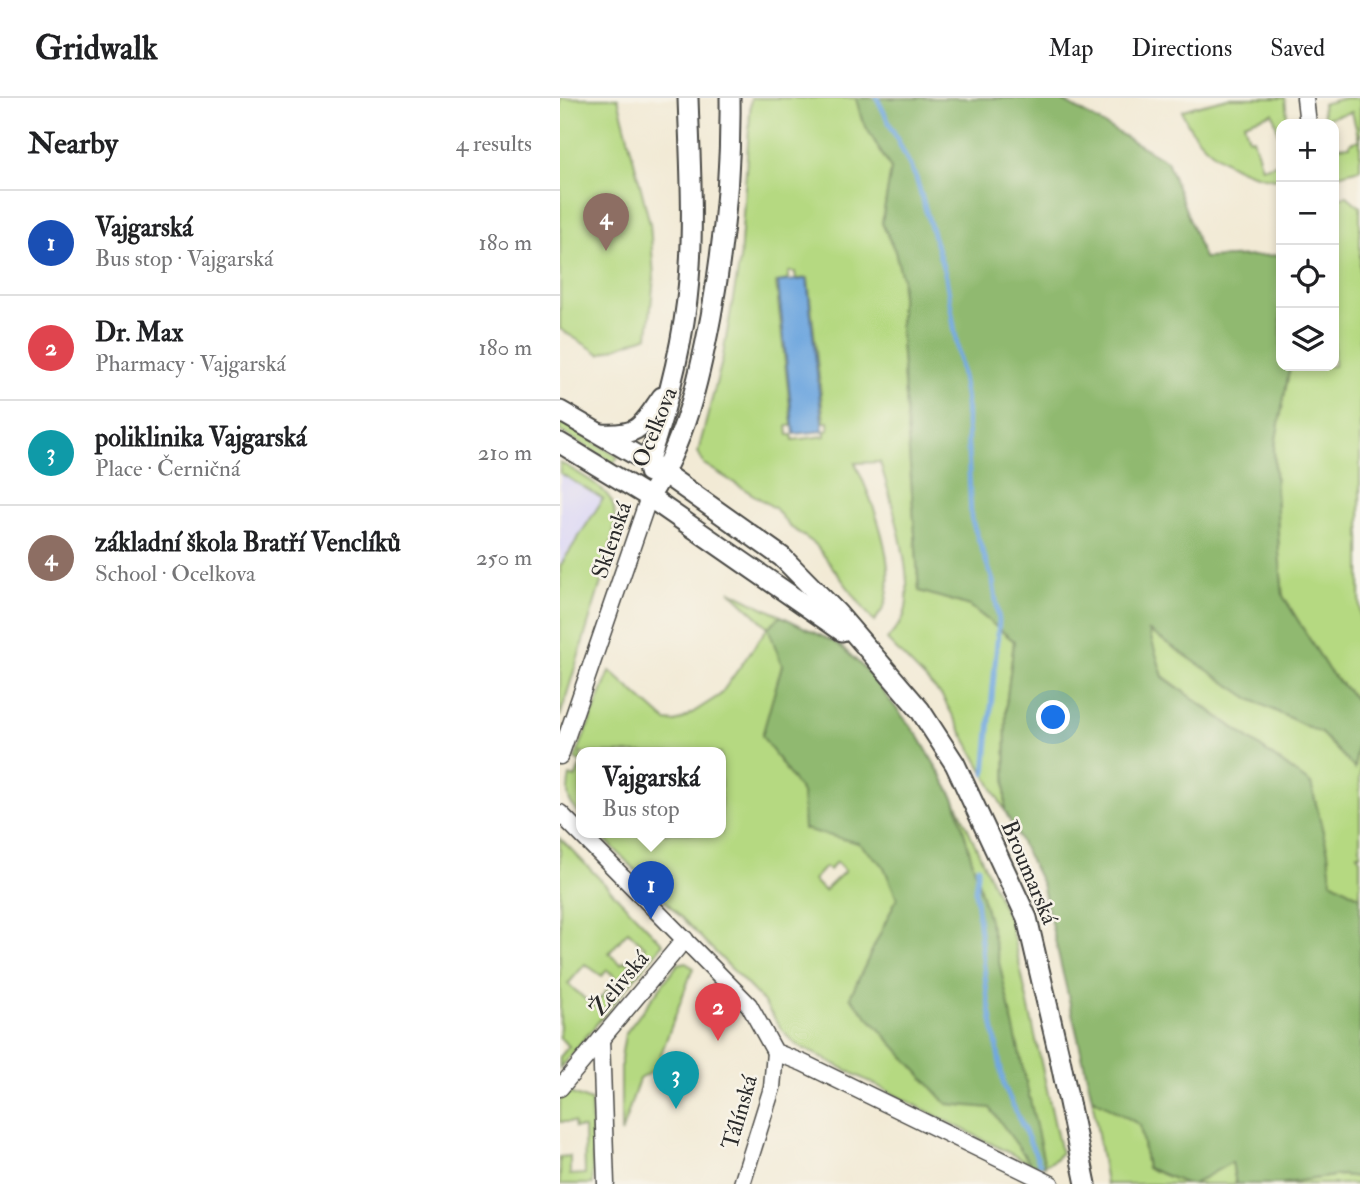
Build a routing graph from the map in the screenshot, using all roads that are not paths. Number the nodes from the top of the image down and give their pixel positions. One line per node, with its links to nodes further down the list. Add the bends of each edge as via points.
1 (688, 98): 5 (street, Ocelkova, via 689,281)
2 (730, 98): 9 (street, Ocelkova, via 731,149 721,259 700,374 677,447)
3 (1304, 98): 4 (street)
4 (1307, 119)
5 (672, 383): 7 (street, via 638,429 624,435); 9 (street, Ocelkova)
6 (560, 411): 7 (street, Broumarská)
7 (597, 433): 9 (street, Broumarská)
8 (560, 443): 10 (street, Broumarská)
9 (657, 468): 10 (street, Ocelkova); 11 (street, Broumarská, via 782,557)
10 (649, 497): 11 (street, Broumarská); 12 (street, Sklenská)
11 (869, 649): 23 (street, Broumarská, via 920,710 955,764 1027,918)
12 (560, 755)
13 (560, 813): 14 (street)
14 (576, 829)
15 (585, 838): 16 (street)
16 (685, 939): 17 (street, Želivská); 18 (street, via 749,1005)
17 (601, 1039): 19 (street, Želivská); 20 (street)
18 (775, 1052): 21 (street, Tálínská, via 772,1088); 22 (street)
19 (560, 1088)
20 (606, 1184)
21 (742, 1184)
22 (1051, 1184)
23 (1086, 1184)

